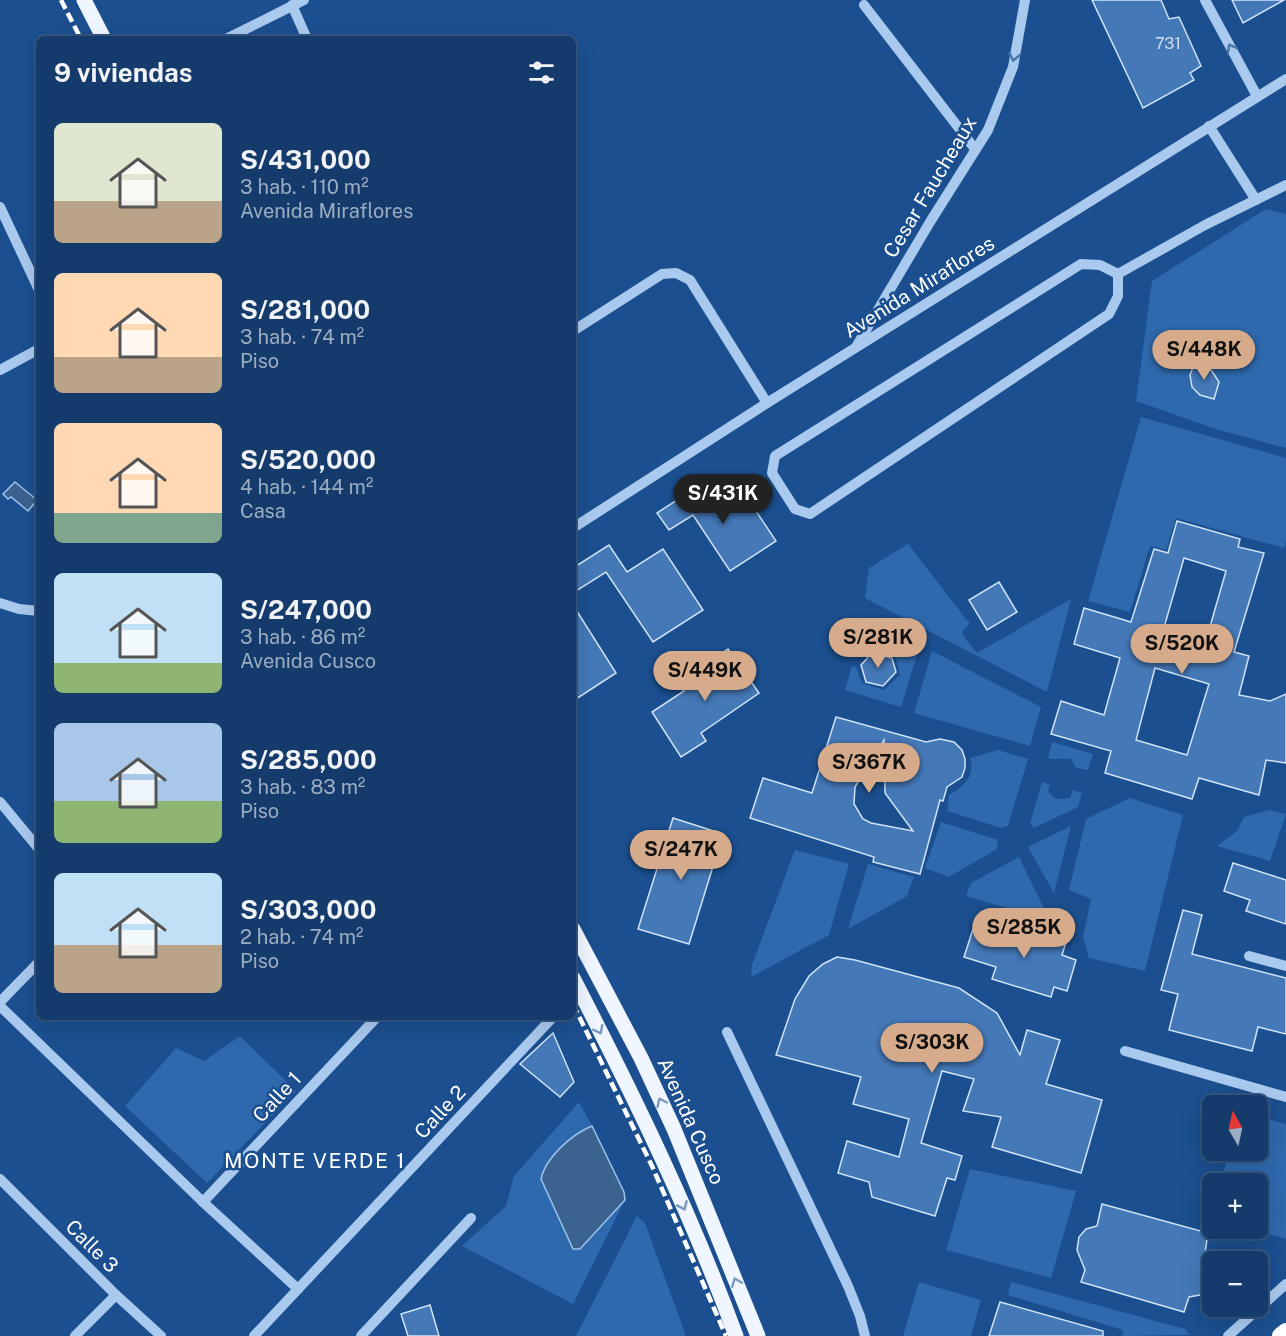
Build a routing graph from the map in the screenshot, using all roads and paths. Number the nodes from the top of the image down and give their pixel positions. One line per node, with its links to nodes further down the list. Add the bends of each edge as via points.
1 (84, 0): 7 (main road)
2 (304, 0): 5 (street)
3 (1025, 0): 13 (street, Cesar Faucheaux, one-way to 13, via 1013,67 988,130)
4 (1205, 0): 11 (street, one-way to 4)
5 (292, 5): 8 (street); 9 (street)
6 (864, 5): 13 (street)
7 (102, 36)
8 (232, 36)
9 (306, 36)
10 (1286, 80): 11 (street, Avenida Miraflores)
11 (1257, 96): 12 (street, Avenida Miraflores)
12 (1209, 126): 15 (street); 20 (street, Avenida Miraflores)
13 (975, 150): 20 (street, Cesar Faucheaux)
14 (1285, 186): 15 (street)
15 (1256, 200): 17 (street)
16 (0, 207): 18 (street)
17 (1118, 274): 17 (street, via 1100,265 1081,264 775,456 772,473 795,509 810,514 1109,314 1119,296)
18 (36, 284)
19 (576, 329): 23 (street, via 662,274 676,273 690,280)
20 (855, 348): 23 (street, Avenida Miraflores)
21 (36, 351): 22 (street)
22 (0, 370)
23 (767, 403): 24 (street, Avenida Miraflores)
24 (576, 526)
25 (0, 603): 26 (street)
26 (36, 611)
27 (0, 802): 28 (street)
28 (36, 845)
29 (576, 935): 52 (main road, Avenida Cusco, one-way to 29, via 674,1129)
30 (1248, 956): 32 (street)
31 (36, 965): 34 (street)
32 (1286, 966)
33 (576, 989): 51 (main road, one-way to 51, via 641,1113)
34 (0, 1004): 41 (street)
35 (374, 1020): 41 (street, Calle 1)
36 (550, 1020): 44 (street, Calle 2)
37 (727, 1032): 53 (street, via 848,1286)
38 (1125, 1051): 39 (street)
39 (1286, 1097)
40 (0, 1179): 45 (street, Calle 3)
41 (203, 1202): 44 (street)
42 (471, 1218): 50 (street)
43 (1286, 1284): 54 (street)
44 (298, 1289): 49 (street, Calle 2)
45 (116, 1295): 47 (street); 48 (street, Calle 3)
46 (1286, 1332): 55 (highway)
47 (75, 1336)
48 (161, 1336)
49 (254, 1336)
50 (361, 1336)
51 (736, 1336)
52 (758, 1336)
53 (865, 1336)
54 (1228, 1336)
55 (1282, 1336)

